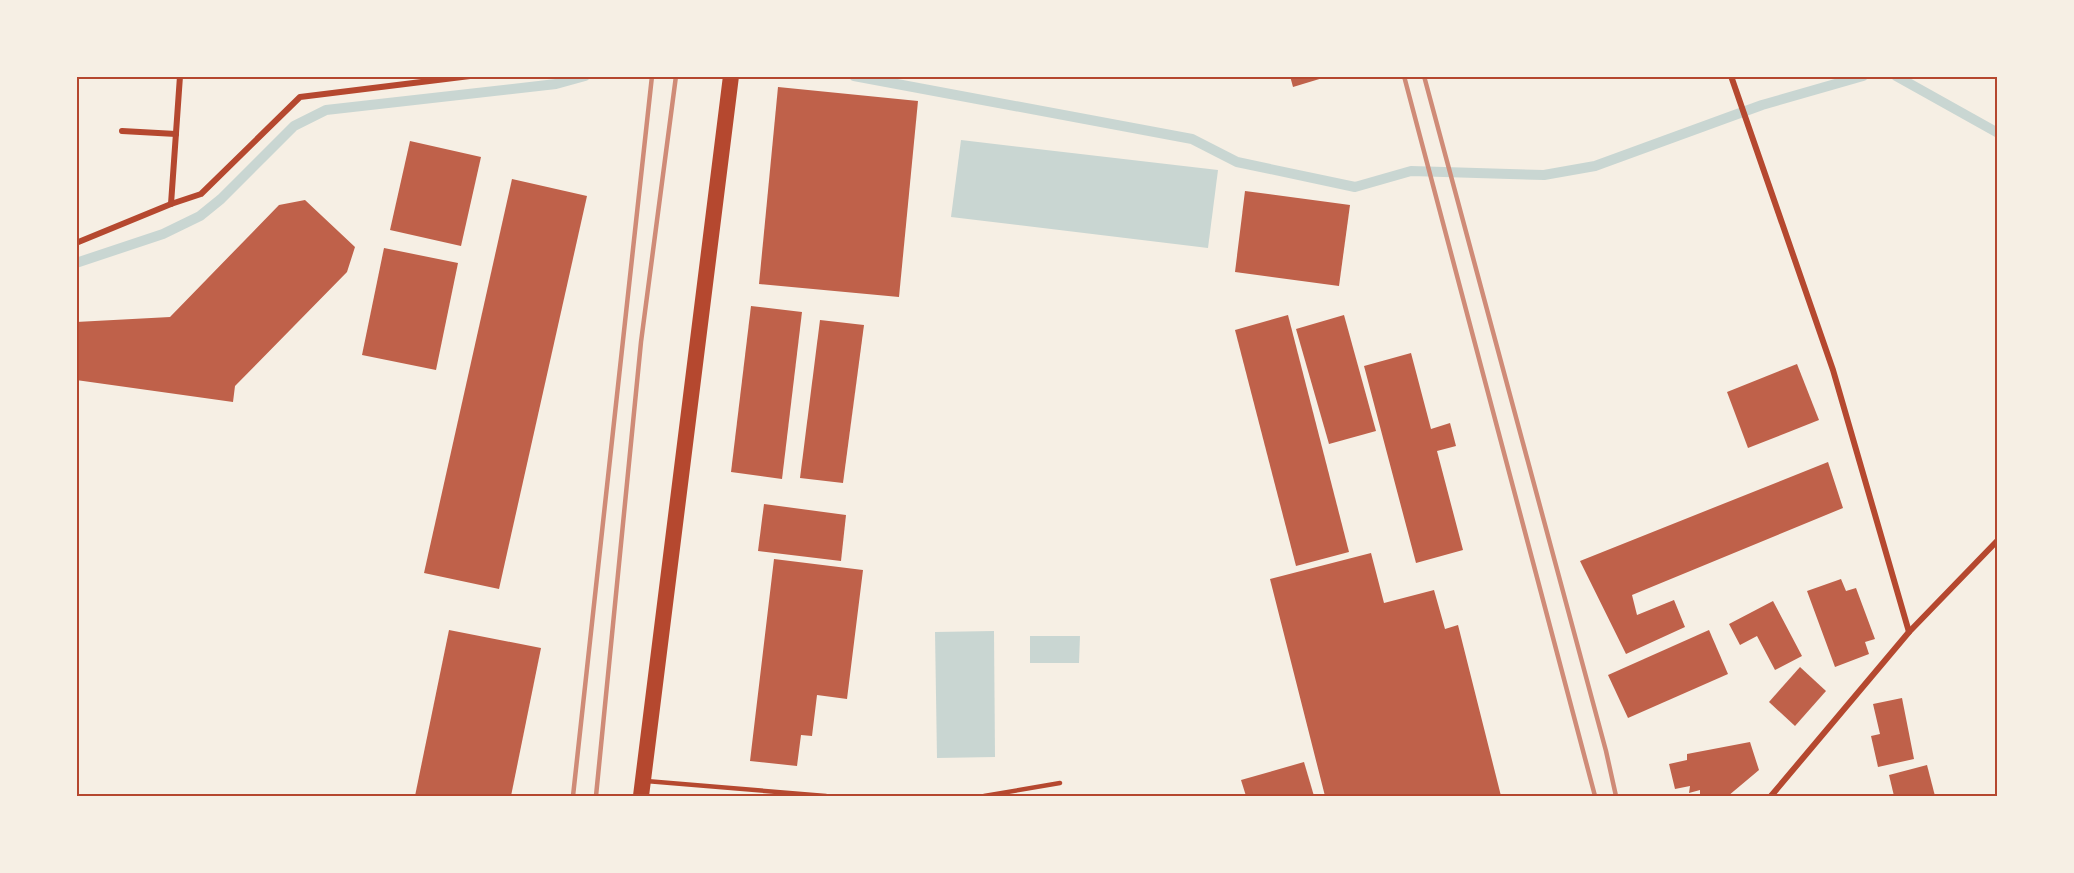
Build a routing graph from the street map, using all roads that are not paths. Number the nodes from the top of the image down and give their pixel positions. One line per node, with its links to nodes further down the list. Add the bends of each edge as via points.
1 (180, 76): 6 (street)
2 (470, 76): 7 (street, via 300,97 201,194)
3 (731, 76): 12 (highway)
4 (1731, 76): 10 (street, via 1833,370)
5 (123, 131): 6 (street)
6 (176, 134): 7 (street)
7 (171, 204): 8 (street)
8 (76, 243)
9 (1998, 540): 10 (street)
10 (1909, 632): 15 (street)
11 (1060, 783): 14 (lane)
12 (642, 788): 13 (lane)
13 (826, 796)
14 (984, 796)
15 (1771, 796)

